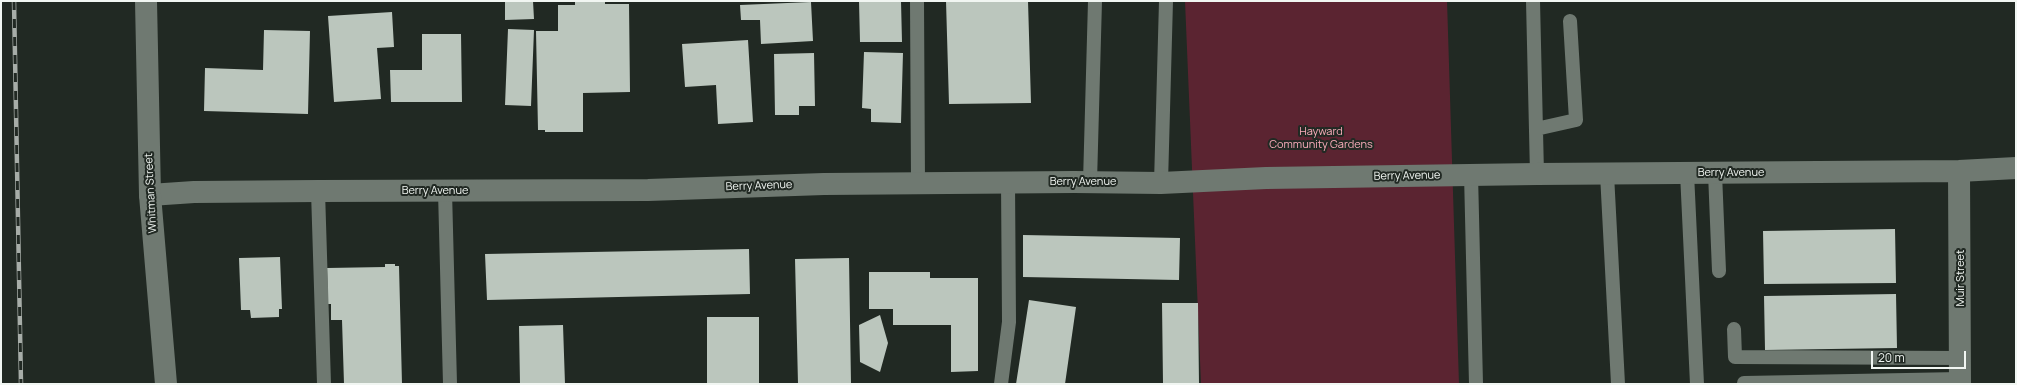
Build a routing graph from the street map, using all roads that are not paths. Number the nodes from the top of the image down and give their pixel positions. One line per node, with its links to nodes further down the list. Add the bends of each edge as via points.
1 (146, 1): 21 (street, Whitman Street)
2 (917, 1): 17 (lane)
3 (1095, 1): 16 (lane)
4 (1166, 1): 18 (lane)
5 (1533, 1): 7 (lane)
6 (1570, 21): 7 (lane, via 1576,120)
7 (1536, 129): 13 (lane)
8 (2016, 168): 9 (street, Berry Avenue)
9 (1959, 171): 11 (street, Berry Avenue); 24 (street, Muir Street)
10 (1687, 173): 11 (street, Berry Avenue); 14 (street, Berry Avenue); 32 (lane)
11 (1716, 173): 22 (lane)
12 (1471, 174): 13 (street, Berry Avenue); 18 (street, Berry Avenue); 30 (lane)
13 (1537, 174): 14 (street, Berry Avenue)
14 (1607, 174): 31 (lane)
15 (1008, 182): 16 (street, Berry Avenue); 17 (street, Berry Avenue); 29 (lane, via 1009,322)
16 (1090, 182): 18 (street, Berry Avenue)
17 (918, 183): 20 (street, Berry Avenue, via 648,190)
18 (1161, 183)
19 (318, 190): 20 (street, Berry Avenue); 21 (street, Berry Avenue); 27 (lane)
20 (445, 191): 28 (lane)
21 (150, 195): 26 (street, Whitman Street)
22 (1720, 272)
23 (1734, 329): 24 (lane, via 1735,357)
24 (1960, 358): 25 (street, Muir Street)
25 (1960, 382): 33 (lane)
26 (166, 384)
27 (324, 384)
28 (450, 384)
29 (1001, 384)
30 (1476, 384)
31 (1618, 384)
32 (1697, 384)
33 (1744, 384)

